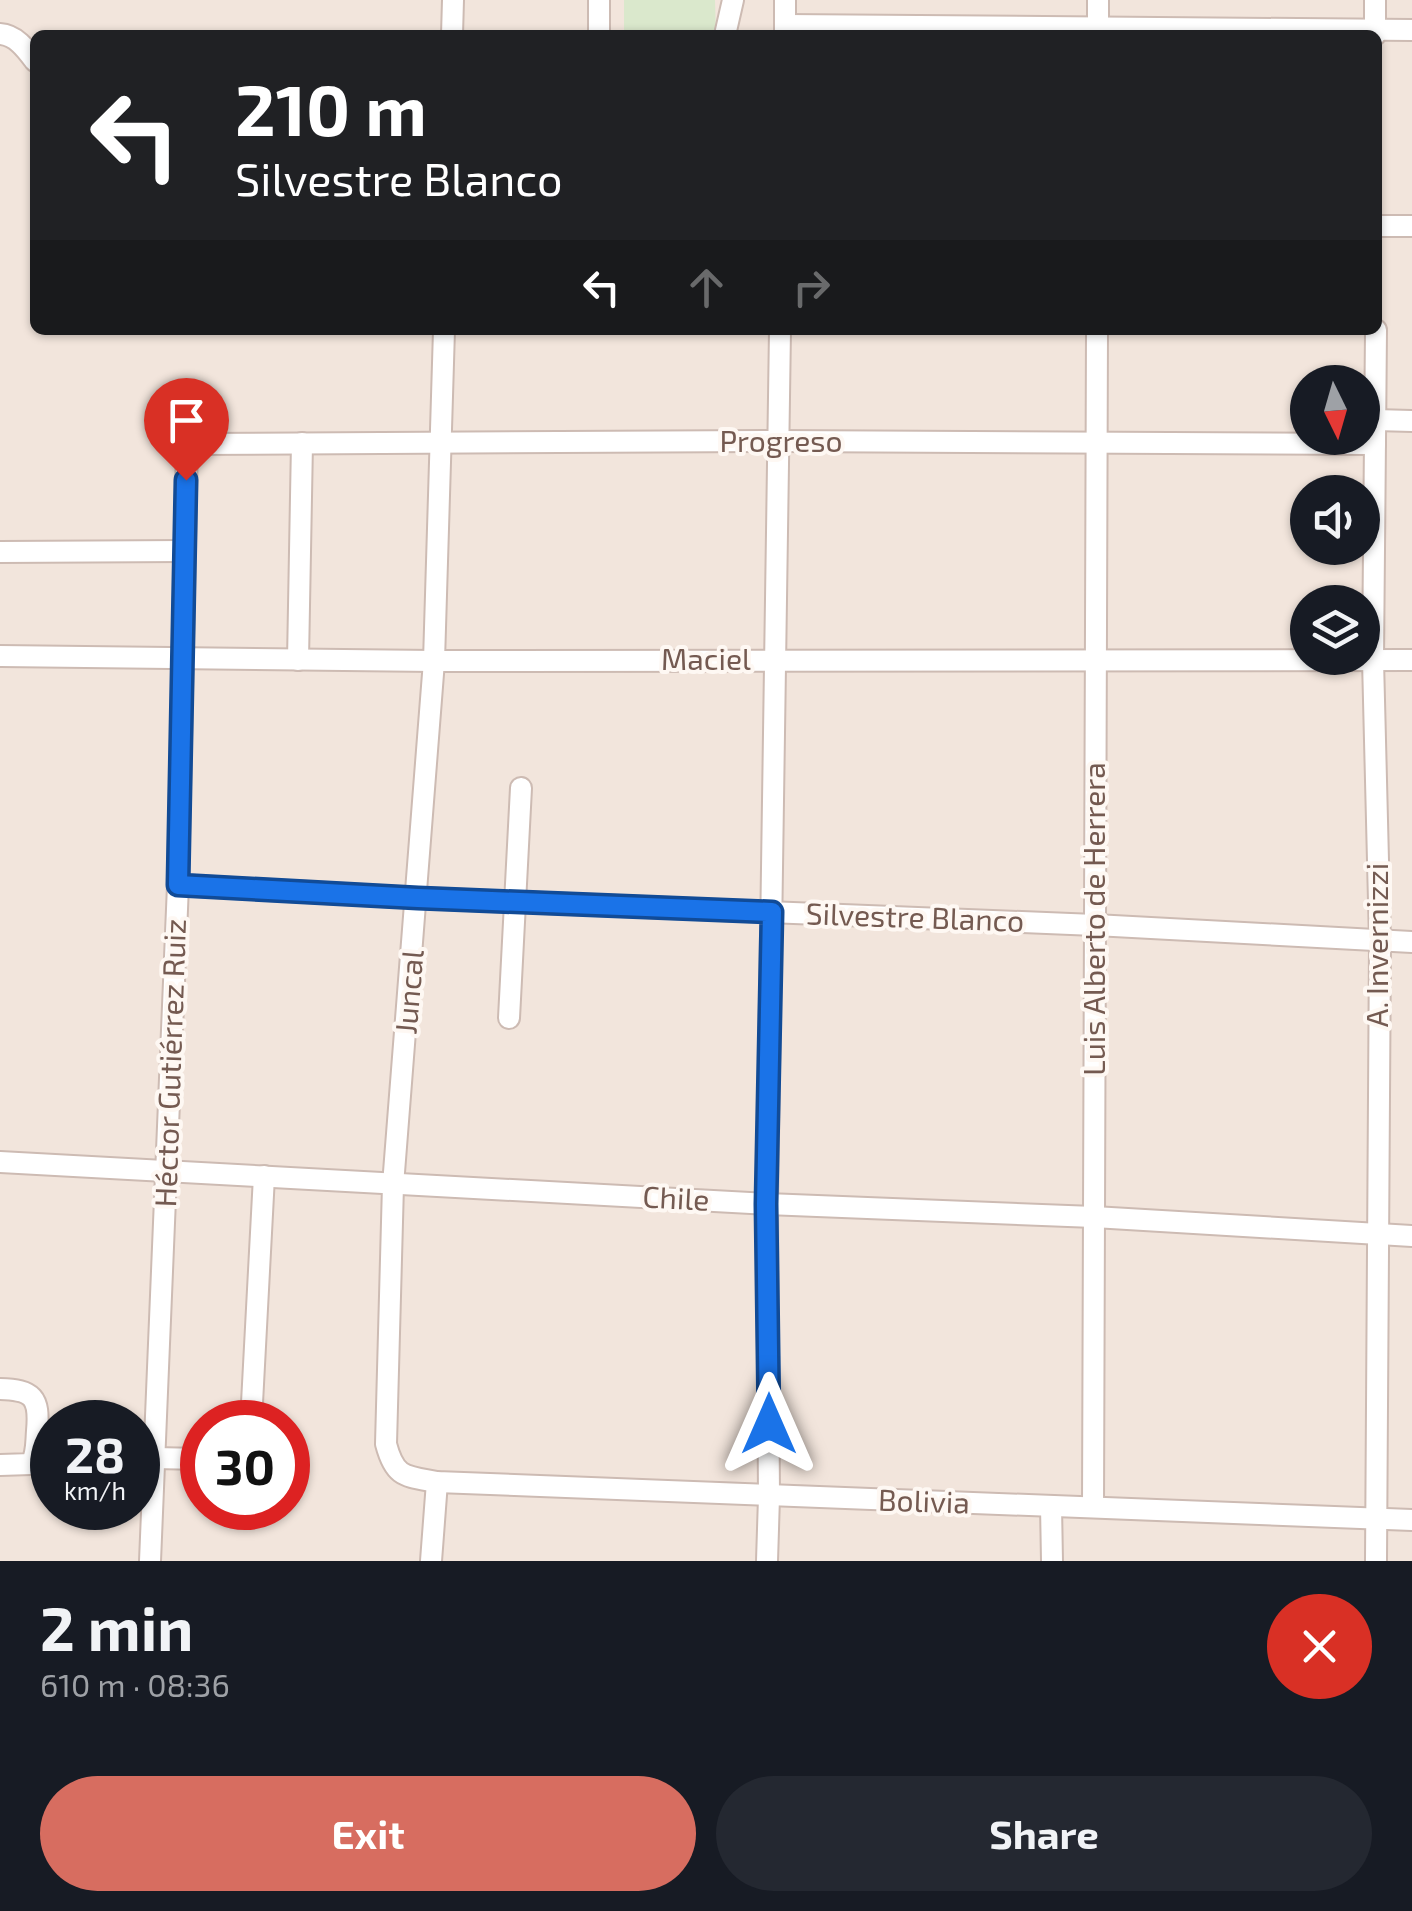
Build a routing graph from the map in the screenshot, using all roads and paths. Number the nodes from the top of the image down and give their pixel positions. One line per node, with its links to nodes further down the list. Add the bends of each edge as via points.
1 (454, 0): 7 (street)
2 (599, 0): 8 (street)
3 (733, 0): 9 (street)
4 (786, 0): 10 (street)
5 (1098, 0): 11 (street)
6 (1375, 0): 12 (street)
7 (452, 30)
8 (599, 30)
9 (726, 30)
10 (785, 30)
11 (1098, 30)
12 (1374, 30)
13 (1412, 30): 14 (street)
14 (1382, 32)
15 (0, 34): 16 (street)
16 (30, 55)
17 (1382, 226): 18 (street)
18 (1412, 226)
19 (444, 335): 27 (street, Juncal)
20 (780, 335): 26 (street)
21 (1097, 335): 28 (street, Luis Alberto de Herrera)
22 (1376, 335): 23 (street, A. Invernizzi)
23 (1376, 365)
24 (1380, 420): 25 (street)
25 (1412, 421)
26 (778, 441): 27 (street, Progreso); 28 (street, Progreso); 41 (street)
27 (440, 442): 29 (street, Progreso); 44 (street, Juncal)
28 (1097, 442): 30 (street, Progreso); 37 (street, Luis Alberto de Herrera)
29 (302, 443): 31 (street, Progreso); 40 (street)
30 (1290, 443)
31 (187, 444): 33 (street, Héctor Gutiérrez Ruiz)
32 (1375, 455): 35 (street, A. Invernizzi)
33 (184, 551): 34 (street); 39 (street, Héctor Gutiérrez Ruiz)
34 (0, 552)
35 (1374, 585)
36 (0, 656): 39 (street, Maciel)
37 (1096, 658): 38 (street, Maciel); 41 (street, Maciel); 51 (street, Luis Alberto de Herrera)
38 (1290, 659)
39 (182, 660): 40 (street, Maciel); 47 (street, Héctor Gutiérrez Ruiz)
40 (298, 660): 44 (street, Maciel)
41 (774, 660): 44 (street, Maciel); 50 (street)
42 (1380, 660): 43 (street, Maciel)
43 (1412, 660)
44 (434, 661): 48 (street, Juncal)
45 (1373, 675): 52 (street, A. Invernizzi)
46 (521, 788): 49 (street)
47 (178, 885): 48 (street, Silvestre Blanco); 56 (street, Héctor Gutiérrez Ruiz)
48 (418, 898): 49 (street, Silvestre Blanco); 58 (street, Juncal)
49 (515, 902): 50 (street, Silvestre Blanco); 54 (street)
50 (772, 912): 51 (street, Silvestre Blanco); 59 (street)
51 (1095, 926): 52 (street, Silvestre Blanco); 60 (street, Luis Alberto de Herrera)
52 (1380, 941): 53 (street, Silvestre Blanco); 61 (street, A. Invernizzi)
53 (1412, 942)
54 (509, 1018)
55 (0, 1162): 56 (street, Chile)
56 (167, 1170): 57 (street, Chile); 64 (street, Héctor Gutiérrez Ruiz)
57 (264, 1176): 58 (street, Chile); 65 (street)
58 (393, 1185): 59 (street, Chile); 67 (street, Juncal, via 386,1444 404,1476)
59 (766, 1204): 60 (street, Chile); 68 (street)
60 (1094, 1216): 61 (street, Chile); 70 (street, Luis Alberto de Herrera)
61 (1378, 1236): 62 (street, Chile); 71 (street, A. Invernizzi)
62 (1412, 1236)
63 (0, 1389): 66 (street, via 23,1390 38,1413 31,1464)
64 (157, 1400)
65 (252, 1400)
66 (0, 1465)
67 (437, 1482): 68 (street, Bolivia); 75 (street)
68 (770, 1497): 69 (street, Bolivia); 76 (street)
69 (1051, 1506): 70 (street, Bolivia); 77 (street)
70 (1093, 1508): 71 (street, Bolivia)
71 (1377, 1520): 72 (street, Bolivia); 78 (street, A. Invernizzi)
72 (1412, 1520)
73 (151, 1530): 74 (street, Héctor Gutiérrez Ruiz)
74 (150, 1561)
75 (431, 1561)
76 (766, 1561)
77 (1052, 1561)
78 (1376, 1561)

